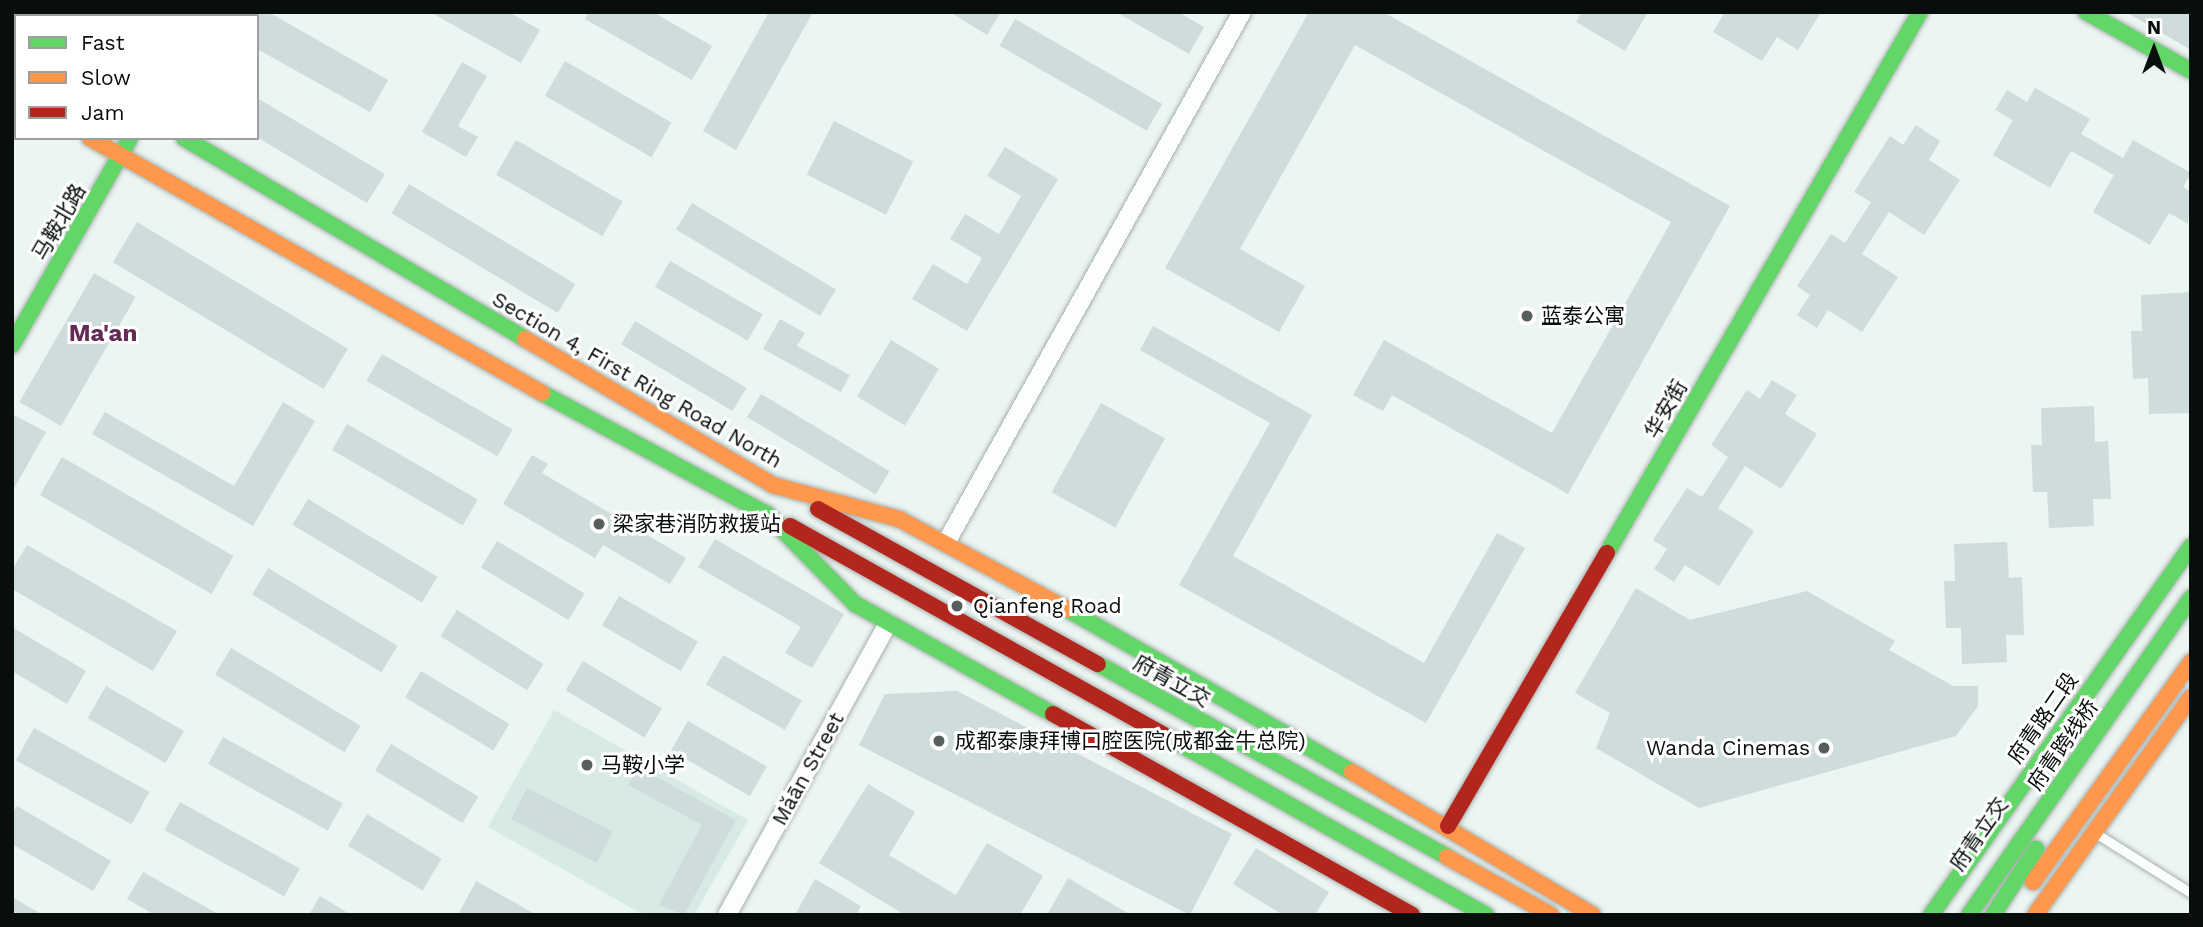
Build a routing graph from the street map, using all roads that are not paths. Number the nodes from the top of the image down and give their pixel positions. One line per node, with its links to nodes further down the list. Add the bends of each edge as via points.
1 (1242, 12): 12 (street)
2 (1920, 12): 20 (main road, 华安街)
3 (2087, 12): 4 (main road)
4 (2191, 71)
5 (93, 140): 8 (main road)
6 (129, 140): 8 (main road, 马鞍北路)
7 (187, 140): 10 (main road, Section 4, First Ring Road North)
8 (121, 156): 9 (main road, 马鞍北路); 11 (main road, via 620,437)
9 (12, 345)
10 (773, 485): 12 (main road, Section 4, First Ring Road North, via 899,519); 28 (main road, 府青立交)
11 (767, 514): 16 (main road, via 855,604); 27 (main road)
12 (947, 541): 20 (main road, Section 4, First Ring Road North)
13 (2191, 547): 30 (main road, 府青路二段)
14 (2190, 571): 31 (main road, 府青立交)
15 (2191, 598): 32 (main road, 府青跨线桥)
16 (888, 623): 23 (main road); 24 (street, Mǎān Street)
17 (2183, 641): 33 (main road, 府青跨线桥)
18 (2191, 662): 34 (main road)
19 (2191, 697): 21 (main road)
20 (1448, 826): 29 (main road, Section 4, First Ring Road North)
21 (2094, 832): 22 (lane); 35 (main road)
22 (2191, 892)
23 (1383, 898): 25 (street); 26 (main road)
24 (727, 915)
25 (1374, 915)
26 (1412, 915)
27 (1486, 915)
28 (1551, 915)
29 (1593, 915)
30 (1931, 915)
31 (1946, 915)
32 (1969, 915)
33 (1993, 915)
34 (2009, 915)
35 (2035, 915)

